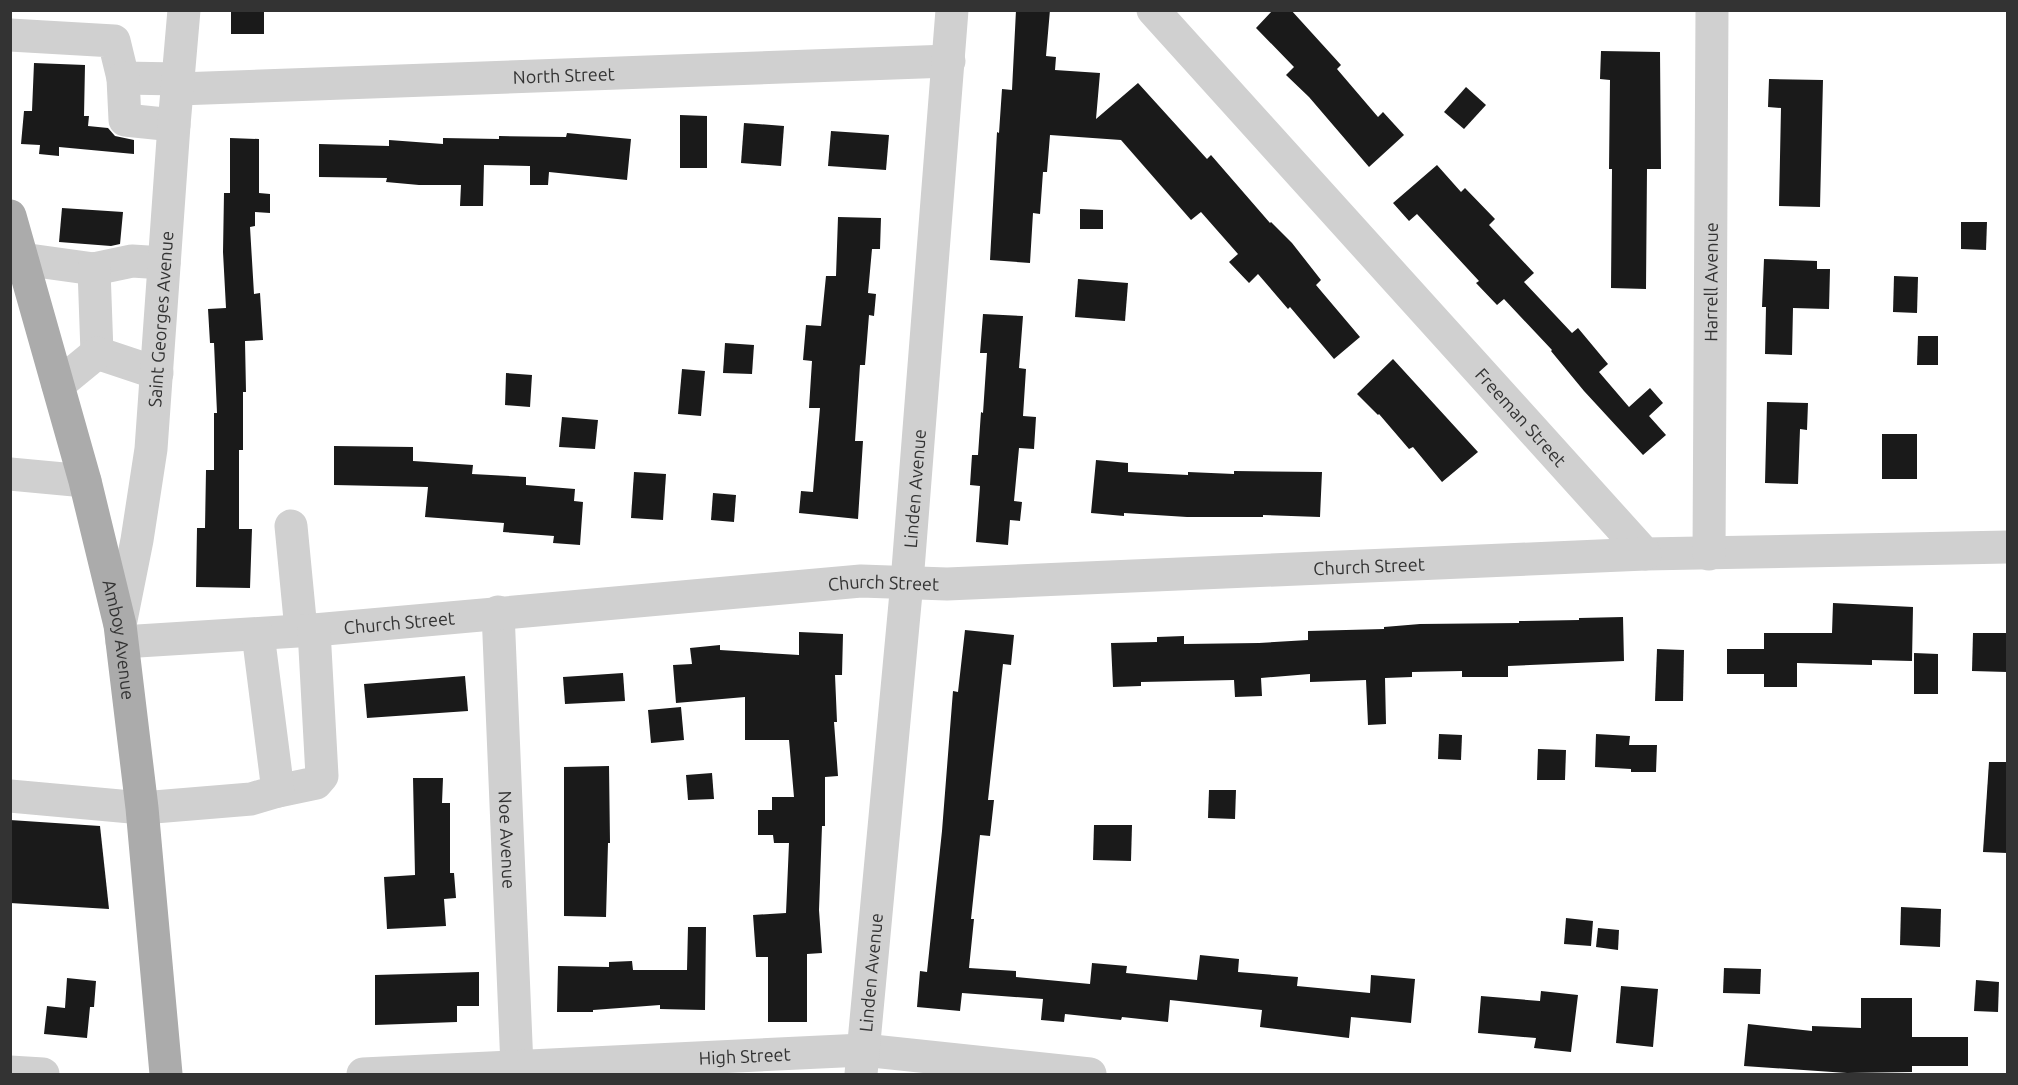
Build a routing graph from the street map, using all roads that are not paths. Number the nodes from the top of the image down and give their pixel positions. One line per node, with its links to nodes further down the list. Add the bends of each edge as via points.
1 (184, 10): 8 (street, Saint Georges Avenue)
2 (952, 10): 6 (street, Linden Avenue)
3 (1153, 10): 21 (street, Freeman Street)
4 (1712, 10): 22 (street, Harrell Avenue)
5 (10, 35): 7 (street, via 114,41)
6 (949, 61): 8 (street, North Street); 23 (street, Linden Avenue)
7 (123, 78): 8 (street, North Street); 9 (street, via 125,120)
8 (178, 84): 9 (street, Saint Georges Avenue)
9 (174, 125): 12 (street, Saint Georges Avenue)
10 (10, 216): 11 (main road, Amboy Avenue)
11 (22, 259): 13 (street); 16 (main road, Amboy Avenue)
12 (164, 262): 13 (street, via 132,261); 15 (street, Saint Georges Avenue)
13 (94, 269): 14 (street)
14 (97, 353): 15 (street); 16 (street)
15 (156, 373): 26 (street, Saint Georges Avenue, via 150,456)
16 (58, 385): 18 (main road, Amboy Avenue)
17 (10, 474): 18 (street)
18 (85, 481): 26 (main road, Amboy Avenue)
19 (291, 525): 25 (street)
20 (2007, 547): 22 (street)
21 (1645, 554): 22 (street); 23 (street, Church Street, via 947,585)
22 (1709, 554)
23 (907, 582): 24 (street, Church Street, via 861,581); 31 (street, Linden Avenue)
24 (498, 612): 25 (street, Church Street); 32 (street, Noe Avenue)
25 (308, 630): 27 (street, Church Street); 28 (street, via 322,776 316,783)
26 (121, 634): 27 (street, Church Street); 30 (main road, Amboy Avenue)
27 (258, 634): 28 (street)
28 (278, 791): 30 (street, via 251,799)
29 (10, 796): 30 (street)
30 (142, 808): 35 (main road, Amboy Avenue)
31 (862, 1062): 32 (street, High Street); 37 (street, High Street)
32 (517, 1067): 36 (street, High Street)
33 (10, 1072): 34 (street)
34 (43, 1074)
35 (166, 1074)
36 (363, 1074)
37 (1090, 1074)

